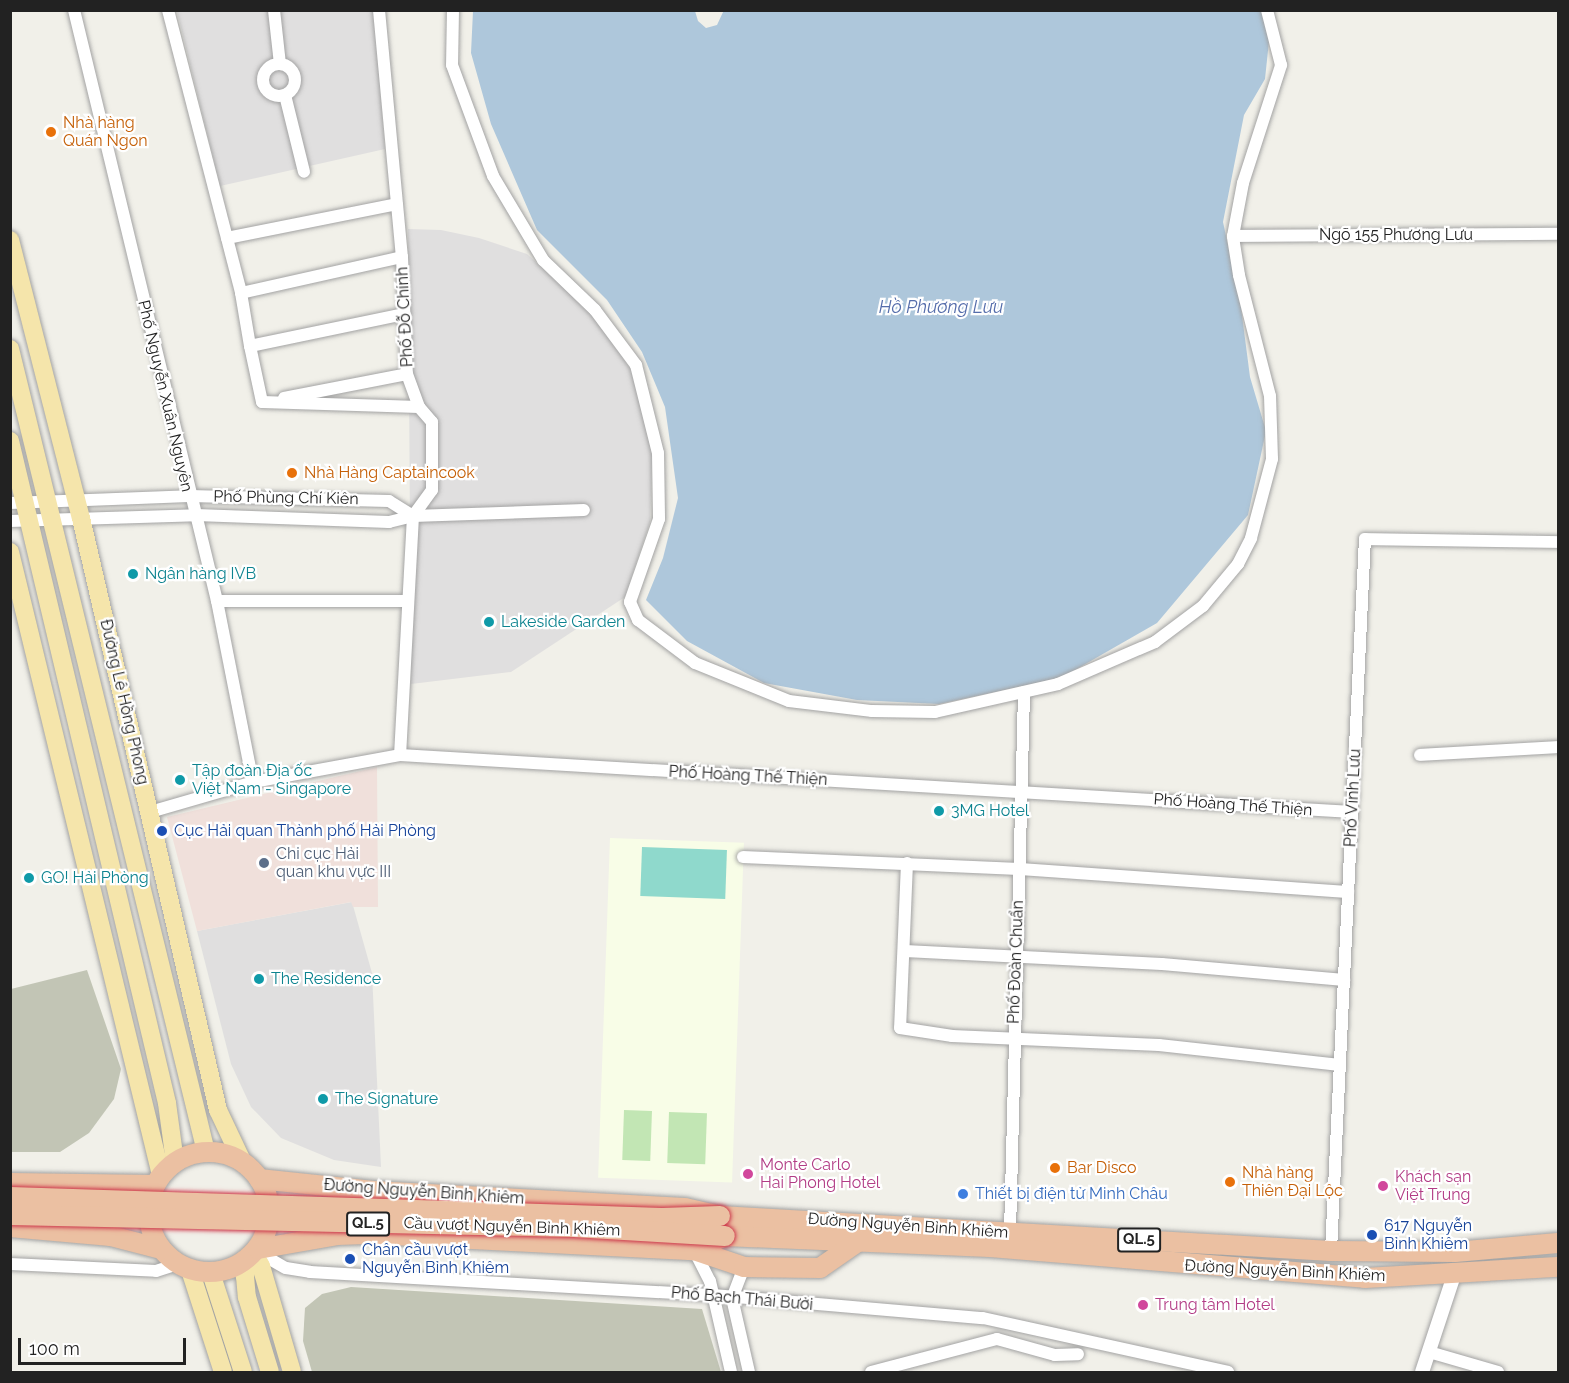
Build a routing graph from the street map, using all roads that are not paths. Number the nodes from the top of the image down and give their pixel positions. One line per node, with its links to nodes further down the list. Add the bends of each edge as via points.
1 (74, 10): 24 (street, Phố Nguyễn Xuân Nguyên)
2 (168, 10): 13 (street)
3 (274, 10): 7 (street)
4 (379, 10): 10 (street, Phố Đỗ Chính)
5 (453, 10): 37 (street, via 452,65 493,176 543,260 595,310 636,365 658,464 659,519 630,602 638,620 695,663 789,701 872,711 935,712)
6 (1267, 10): 12 (street, via 1281,65 1244,183)
7 (280, 64): 8 (street, via 290,68 295,78 293,88); 8 (street, via 270,67 263,80 270,93)
8 (285, 95): 9 (street)
9 (304, 172)
10 (397, 204): 13 (street); 15 (street, Phố Đỗ Chính)
11 (1558, 234): 12 (street, Ngõ 155 Phương Lưu)
12 (1233, 236): 37 (street, via 1270,396 1272,459 1251,538 1224,583 1183,624 1155,642 1058,684)
13 (227, 238): 16 (street)
14 (10, 240): 27 (main road, Đường Lê Hồng Phong)
15 (402, 257): 16 (street); 17 (street, Phố Đỗ Chính)
16 (241, 292): 18 (street)
17 (405, 314): 18 (street); 20 (street, Phố Đỗ Chính)
18 (250, 346): 21 (street)
19 (10, 349): 25 (main road, Đường Lê Hồng Phong)
20 (407, 374): 21 (street); 22 (street, Phố Đỗ Chính)
21 (262, 402): 22 (street)
22 (419, 407): 30 (street, Phố Đỗ Chính, via 432,422 432,490)
23 (10, 441): 26 (main road)
24 (189, 496): 27 (street, Phố Phùng Chí Kiên); 29 (street, Phố Nguyễn Xuân Nguyên); 30 (street, Phố Phùng Chí Kiên, via 389,501)
25 (49, 503): 26 (street, Phố Phùng Chí Kiên); 27 (street, Phố Phùng Chí Kiên); 32 (main road, Đường Lê Hồng Phong)
26 (22, 509): 31 (street, Phố Phùng Chí Kiên); 32 (street, Phố Phùng Chí Kiên); 50 (main road)
27 (78, 510): 29 (street, Phố Phùng Chí Kiên); 32 (street, Phố Phùng Chí Kiên); 43 (main road, Đường Lê Hồng Phong)
28 (584, 510): 30 (street, Phố Phùng Chí Kiên)
29 (196, 515): 30 (street, Phố Phùng Chí Kiên, via 390,522); 35 (street, Phố Nguyễn Xuân Nguyên)
30 (413, 516): 36 (street)
31 (10, 521)
32 (54, 521): 56 (main road, Đường Lê Hồng Phong)
33 (1558, 542): 44 (street, Phố Vĩnh Lưu, via 1365,539)
34 (10, 552): 52 (main road)
35 (217, 601): 36 (street); 41 (street, Phố Nguyễn Xuân Nguyên)
36 (406, 601): 39 (street)
37 (1024, 692): 42 (street, Phố Đoàn Chuẩn)
38 (1558, 747): 40 (street)
39 (400, 755): 41 (street, Phố Hoàng Thế Thiện); 42 (street, Phố Hoàng Thế Thiện)
40 (1420, 755)
41 (253, 782): 43 (street, Phố Hoàng Thế Thiện)
42 (1021, 790): 44 (street, Phố Hoàng Thế Thiện); 47 (street, Phố Đoàn Chuẩn)
43 (150, 812): 59 (main road, Đường Lê Hồng Phong, via 218,1110)
44 (1352, 812): 48 (street, Phố Vĩnh Lưu)
45 (743, 857): 46 (street)
46 (907, 863): 47 (street); 49 (street)
47 (1019, 869): 48 (street); 51 (street, Phố Đoàn Chuẩn)
48 (1348, 892): 53 (street, Phố Vĩnh Lưu)
49 (905, 951): 51 (street); 54 (street, via 900,1028)
50 (132, 954): 52 (main road); 57 (main road)
51 (1016, 959): 53 (street, via 1162,964); 54 (street, Phố Đoàn Chuẩn)
52 (111, 960): 60 (main road)
53 (1344, 980): 55 (street, Phố Vĩnh Lưu)
54 (1014, 1040): 55 (street, via 1159,1045); 70 (street, Phố Đoàn Chuẩn)
55 (1340, 1065): 77 (street, Phố Vĩnh Lưu)
56 (196, 1102): 57 (main road, via 185,1116 173,1112); 58 (main road, Đường Lê Hồng Phong)
57 (167, 1103): 60 (main road)
58 (206, 1152): 59 (highway); 60 (highway)
59 (242, 1161): 61 (highway)
60 (164, 1174): 63 (highway); 75 (highway, via 149,1218)
61 (260, 1179): 64 (highway, Đường Nguyễn Bỉnh Khiêm / QL.5); 78 (highway, via 270,1214 267,1232)
62 (10, 1183): 63 (highway)
63 (55, 1185): 69 (highway, via 72,1199 76,1210 66,1226)
64 (373, 1191): 67 (highway, Đường Nguyễn Bỉnh Khiêm / QL.5, via 685,1208); 71 (highway, via 358,1200 351,1217 357,1228)
65 (10, 1197): 67 (highway, Cầu vượt Nguyễn Bỉnh Khiêm / QL.5, bridge, via 662,1218)
66 (10, 1215): 72 (highway, Cầu vượt Nguyễn Bỉnh Khiêm / QL.5, bridge, via 574,1227)
67 (720, 1216): 70 (highway, Đường Nguyễn Bỉnh Khiêm / QL.5)
68 (10, 1227): 69 (highway)
69 (51, 1230): 75 (highway, via 111,1236)
70 (1010, 1232): 77 (highway, Đường Nguyễn Bỉnh Khiêm / QL.5)
71 (374, 1234): 76 (highway, QL.5); 78 (highway, QL.5, via 337,1235)
72 (725, 1236): 73 (highway, Đường Nguyễn Bình Khiêm / QL.5); 76 (highway, QL.5)
73 (859, 1241): 81 (highway, via 820,1268); 84 (highway, Đường Nguyễn Bình Khiêm / QL.5, via 990,1247 1365,1278)
74 (1558, 1243): 77 (highway, Đường Nguyễn Bỉnh Khiêm / QL.5, via 1455,1252)
75 (162, 1250): 80 (highway)
76 (694, 1250): 81 (highway); 85 (street)
77 (1331, 1251)
78 (254, 1253): 83 (highway, via 225,1271); 85 (street, Phố Bạch Thái Bưởi, via 286,1268 310,1272); 91 (main road, via 245,1276 247,1297); 92 (main road)
79 (10, 1264): 80 (street, via 156,1271)
80 (184, 1267): 83 (highway); 89 (main road)
81 (744, 1267): 86 (street)
82 (1558, 1267): 84 (highway, Đường Nguyễn Bình Khiêm / QL.5)
83 (211, 1273): 90 (main road)
84 (1454, 1275): 87 (street)
85 (713, 1295): 86 (street, Phố Bạch Thái Bưởi); 93 (street)
86 (732, 1298): 94 (street); 96 (street, Phố Bạch Thái Bưởi, via 983,1318)
87 (1429, 1352): 97 (street); 98 (street)
88 (1078, 1354): 95 (street, via 1054,1355 997,1339)
89 (223, 1372)
90 (243, 1372)
91 (270, 1372)
92 (292, 1372)
93 (731, 1372)
94 (749, 1372)
95 (872, 1372)
96 (1228, 1372)
97 (1422, 1372)
98 (1498, 1372)

